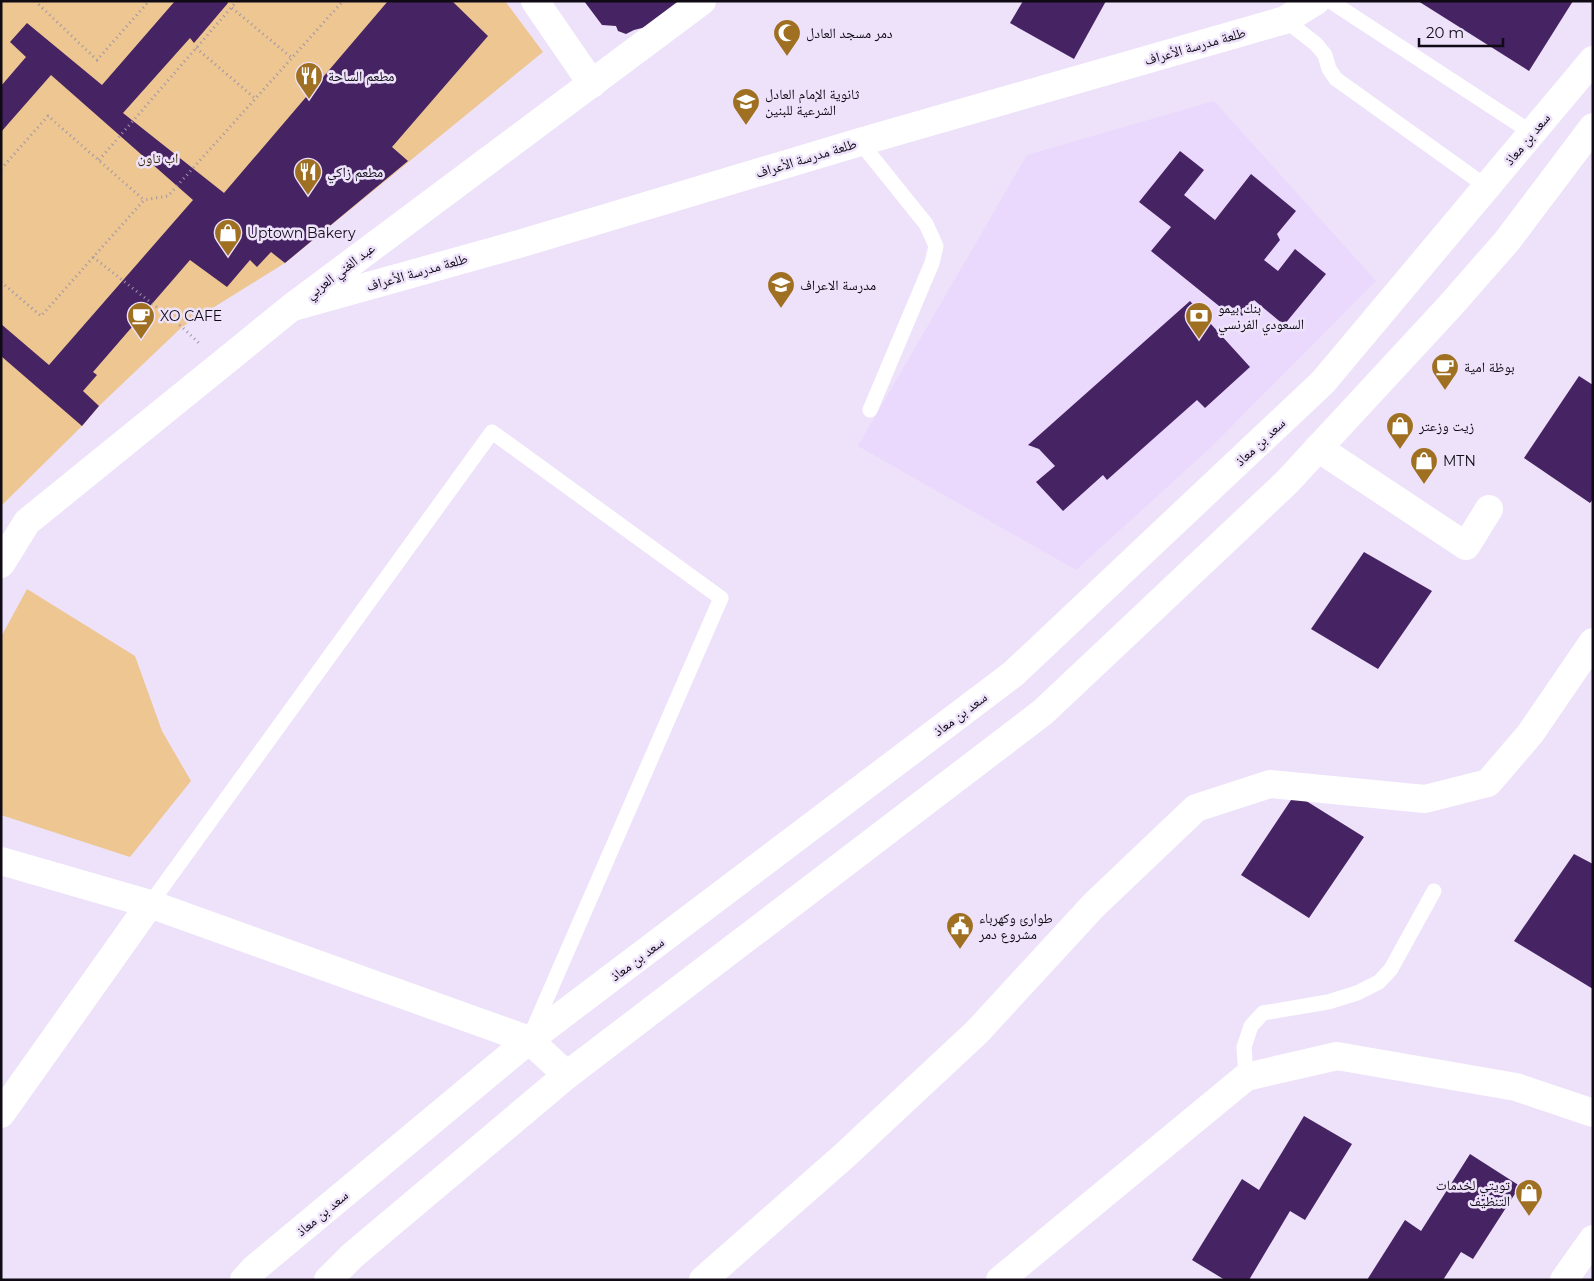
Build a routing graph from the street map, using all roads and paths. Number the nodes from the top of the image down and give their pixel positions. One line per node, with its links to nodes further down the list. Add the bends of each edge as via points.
1 (35, 1): 2 (path, via 96,60)
2 (149, 1)
3 (237, 1): 9 (path)
4 (343, 1): 12 (path)
5 (535, 1): 14 (street)
6 (702, 1): 14 (street, عبد الغني العربي)
7 (1316, 1): 10 (street, طلعة مدرسة الأعراف)
8 (1330, 1): 17 (lane)
9 (232, 8): 11 (path); 12 (path)
10 (1285, 20): 18 (street, طلعة مدرسة الأعراف); 21 (lane, via 1316,44 1336,79)
11 (196, 48): 15 (path); 19 (path)
12 (292, 58): 15 (path)
13 (1593, 60): 17 (street, سعد بن معاذ)
14 (592, 84): 25 (street, عبد الغني العربي)
15 (256, 98): 22 (path, via 168,196)
16 (1593, 128): 28 (street, via 1507,241)
17 (1532, 133): 21 (street, سعد بن معاذ)
18 (860, 142): 25 (street, طلعة مدرسة الأعراف, via 519,244); 27 (lane, via 926,224 936,246 932,263)
19 (99, 160): 20 (path, via 48,116); 22 (path)
20 (1, 169)
21 (1487, 187): 35 (street, سعد بن معاذ, via 1324,382 1013,674)
22 (144, 200): 23 (path)
23 (93, 257): 24 (path, via 41,316); 26 (path, via 182,327)
24 (1, 282)
25 (292, 307): 26 (street, عبد الغني العربي)
26 (222, 364): 30 (street, عبد الغني العربي, via 27,522)
27 (870, 410)
28 (1318, 448): 29 (street, via 1466,546); 36 (street, via 1287,482 1043,712)
29 (1489, 509)
30 (1, 564)
31 (1593, 642): 43 (street, via 1530,734 1488,784 1425,799 1270,784 1196,808 1094,905 977,1032 844,1156)
32 (1, 861): 34 (street)
33 (1434, 891): 37 (lane, via 1391,969 1379,982 1328,1002 1263,1013 1251,1026 1244,1047)
34 (150, 904): 35 (street); 35 (lane, via 492,432 721,598); 39 (street)
35 (529, 1040): 36 (street); 41 (street, سعد بن معاذ)
36 (567, 1075): 42 (street, via 353,1255)
37 (1246, 1077): 38 (street, via 1337,1056 1516,1087); 44 (street)
38 (1593, 1113)
39 (1, 1114)
40 (1593, 1240): 45 (street)
41 (244, 1280)
42 (328, 1280)
43 (703, 1280)
44 (1000, 1280)
45 (1564, 1280)

